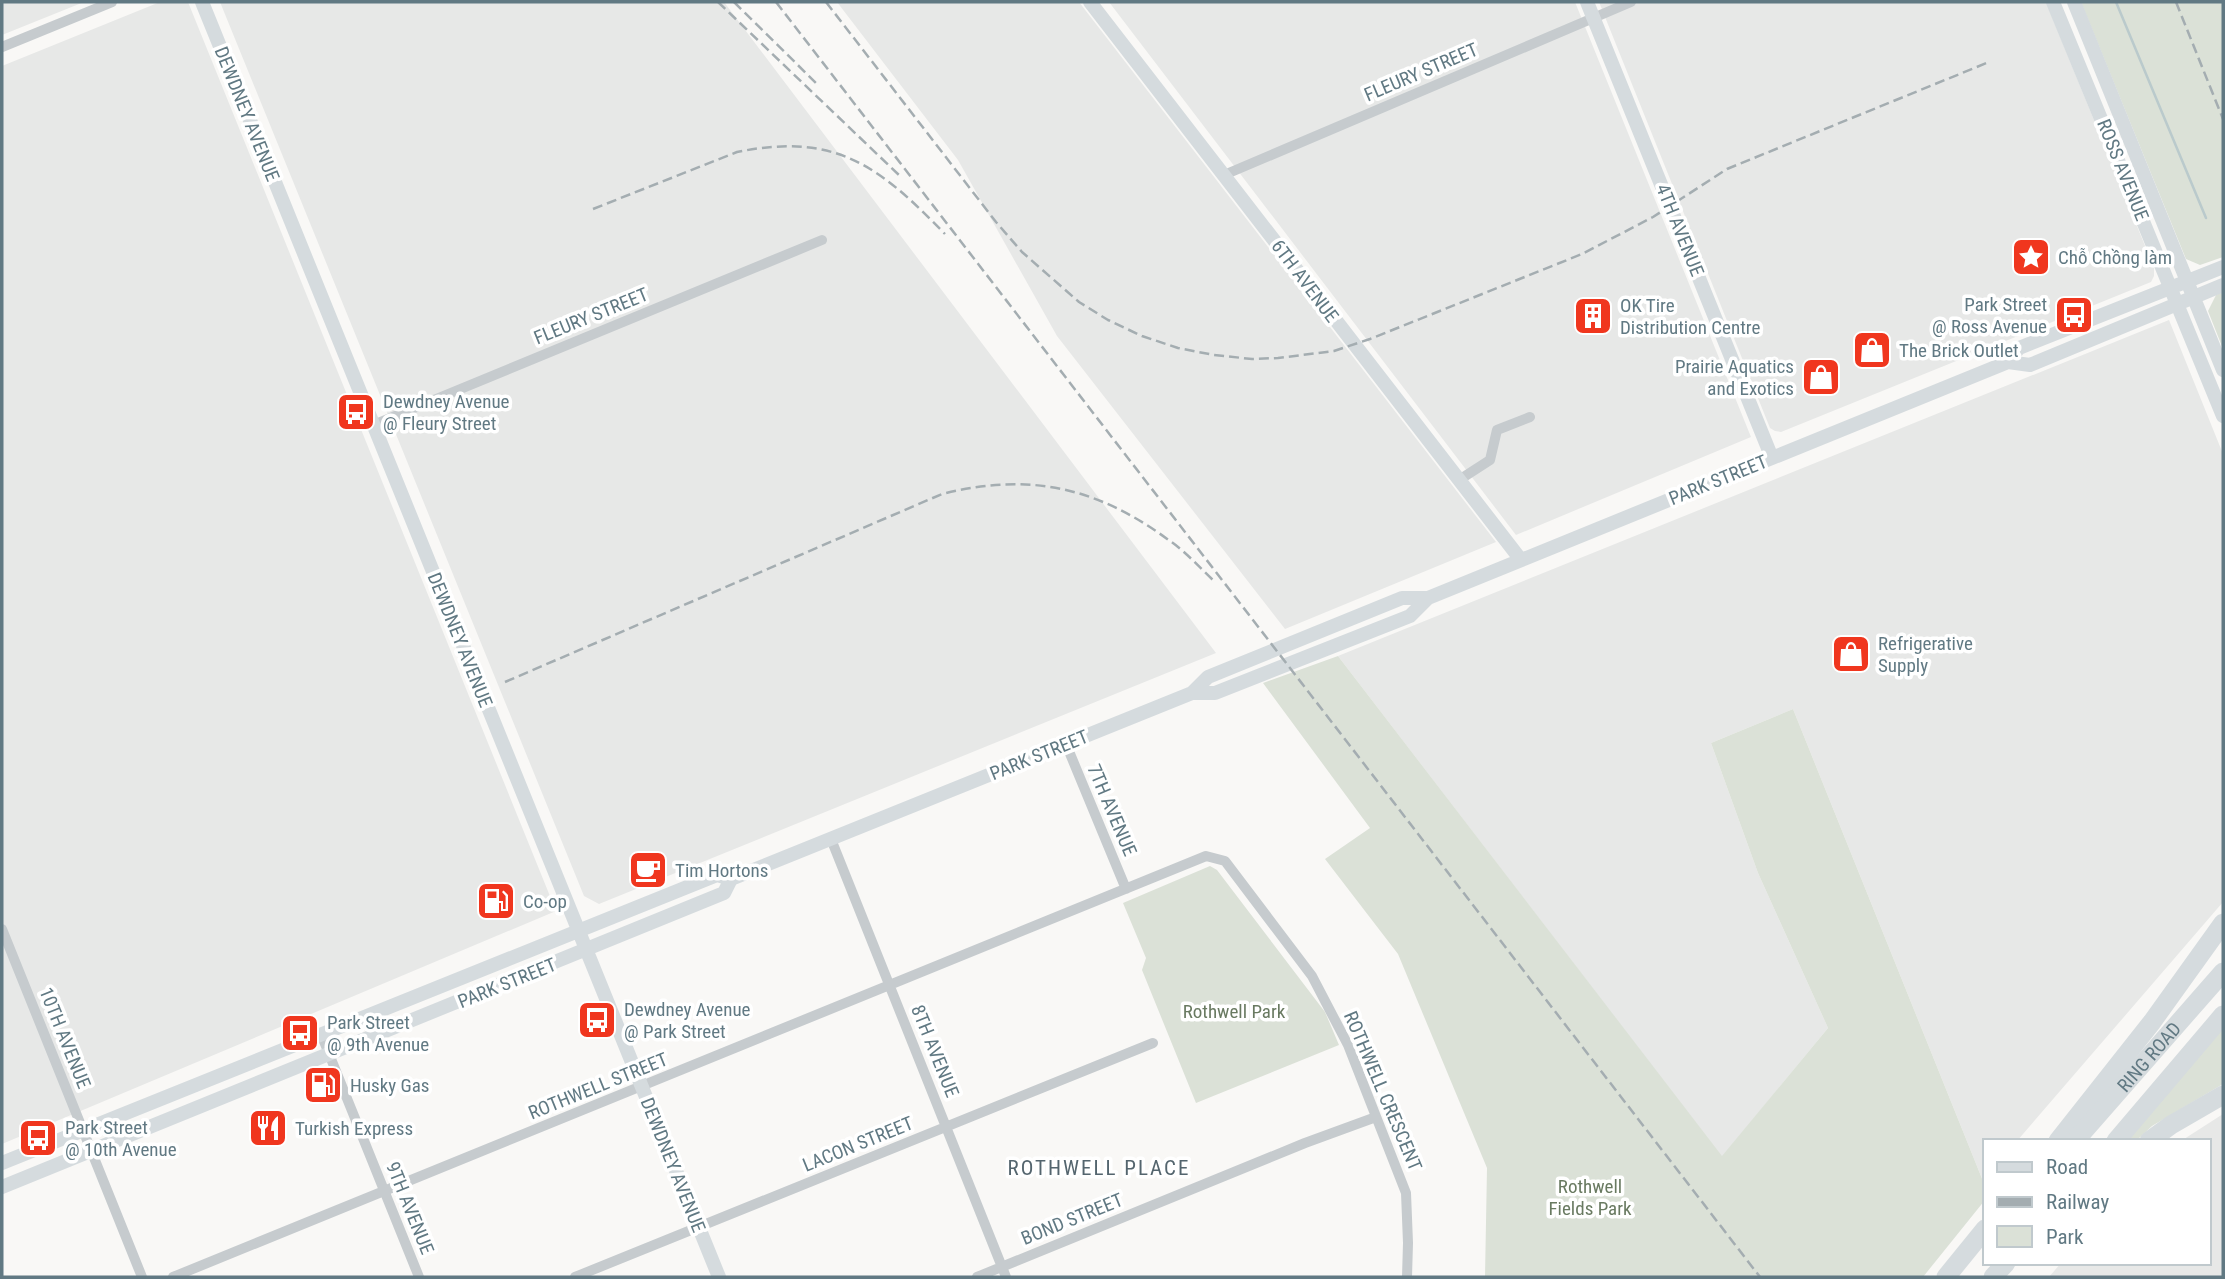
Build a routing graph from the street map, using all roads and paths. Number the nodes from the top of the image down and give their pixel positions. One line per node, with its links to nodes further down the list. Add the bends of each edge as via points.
1 (112, 2): 9 (street)
2 (202, 2): 22 (main road, DEWDNEY AVENUE)
3 (1090, 2): 10 (main road, 6TH AVENUE)
4 (1587, 2): 8 (main road, 4TH AVENUE)
5 (1631, 2): 8 (street, FLEURY STREET)
6 (2053, 2): 15 (main road, ROSS AVENUE)
7 (2074, 2): 13 (main road, ROSS AVENUE)
8 (1593, 17): 10 (street, FLEURY STREET); 23 (main road, 4TH AVENUE)
9 (2, 47)
10 (1224, 175): 24 (main road, 6TH AVENUE)
11 (822, 240): 22 (street, FLEURY STREET)
12 (2223, 267): 13 (main road, PARK STREET)
13 (2186, 281): 15 (main road, PARK STREET); 16 (main road, ROSS AVENUE)
14 (2223, 285): 16 (main road, PARK STREET)
15 (2171, 287): 17 (main road, ROSS AVENUE); 18 (main road, PARK STREET, via 2019,348)
16 (2193, 297): 17 (main road, PARK STREET); 19 (main road, ROSS AVENUE)
17 (2178, 304): 18 (main road, PARK STREET, via 2030,365); 20 (main road, ROSS AVENUE)
18 (2008, 362): 23 (main road, PARK STREET)
19 (2223, 370)
20 (2223, 416)
21 (1530, 417): 24 (street, via 1497,430 1490,460)
22 (373, 425): 33 (main road, DEWDNEY AVENUE)
23 (1772, 458): 25 (main road, PARK STREET)
24 (1459, 480): 25 (main road, 6TH AVENUE)
25 (1521, 560): 26 (main road, PARK STREET, via 1428,598 1409,615 1215,693 1192,693)
26 (1066, 744): 27 (main road, PARK STREET); 29 (street, 7TH AVENUE)
27 (831, 839): 28 (main road, PARK STREET); 36 (street, 8TH AVENUE)
28 (731, 879): 33 (main road, PARK STREET, via 717,875); 34 (main road, PARK STREET, via 724,893)
29 (1126, 889): 30 (street, ROTHWELL CRESCENT); 43 (street, ROTHWELL CRESCENT, via 1206,856 1225,861 1312,976 1348,1045)
30 (1114, 894): 36 (street, ROTHWELL STREET)
31 (2223, 923): 46 (highway)
32 (2, 929): 45 (street, 10TH AVENUE)
33 (577, 930): 34 (main road, DEWDNEY AVENUE); 38 (main road, PARK STREET)
34 (586, 951): 40 (main road, PARK STREET); 41 (main road, DEWDNEY AVENUE)
35 (2223, 972): 47 (highway, RING ROAD)
36 (890, 986): 41 (street, ROTHWELL STREET); 44 (street, 8TH AVENUE)
37 (2223, 1015): 48 (highway, RING ROAD)
38 (321, 1034): 40 (street, 9TH AVENUE); 45 (main road, PARK STREET)
39 (1153, 1043): 44 (street, LACON STREET)
40 (329, 1055): 50 (main road, PARK STREET); 53 (street, 9TH AVENUE)
41 (641, 1087): 53 (street, ROTHWELL STREET); 54 (main road, DEWDNEY AVENUE)
42 (2223, 1095): 49 (highway)
43 (1376, 1117): 57 (street, BOND STREET); 64 (street, ROTHWELL CRESCENT, via 1406,1193)
44 (947, 1126): 54 (street, LACON STREET); 57 (street, 8TH AVENUE)
45 (83, 1130): 50 (street, 10TH AVENUE); 51 (main road, PARK STREET)
46 (2060, 1139)
47 (2077, 1139)
48 (2118, 1139)
49 (2152, 1139)
50 (92, 1150): 52 (main road, PARK STREET); 58 (street, 10TH AVENUE)
51 (2, 1163)
52 (2, 1187)
53 (385, 1192): 59 (street, ROTHWELL STREET); 60 (street, 9TH AVENUE)
54 (698, 1227): 61 (street, LACON STREET); 62 (main road, DEWDNEY AVENUE)
55 (1983, 1232): 65 (highway)
56 (1983, 1242): 65 (highway)
57 (1004, 1272): 63 (street, BOND STREET)
58 (142, 1277)
59 (173, 1277)
60 (419, 1277)
61 (575, 1277)
62 (719, 1277)
63 (977, 1277)
64 (1406, 1277)
65 (1947, 1277)

